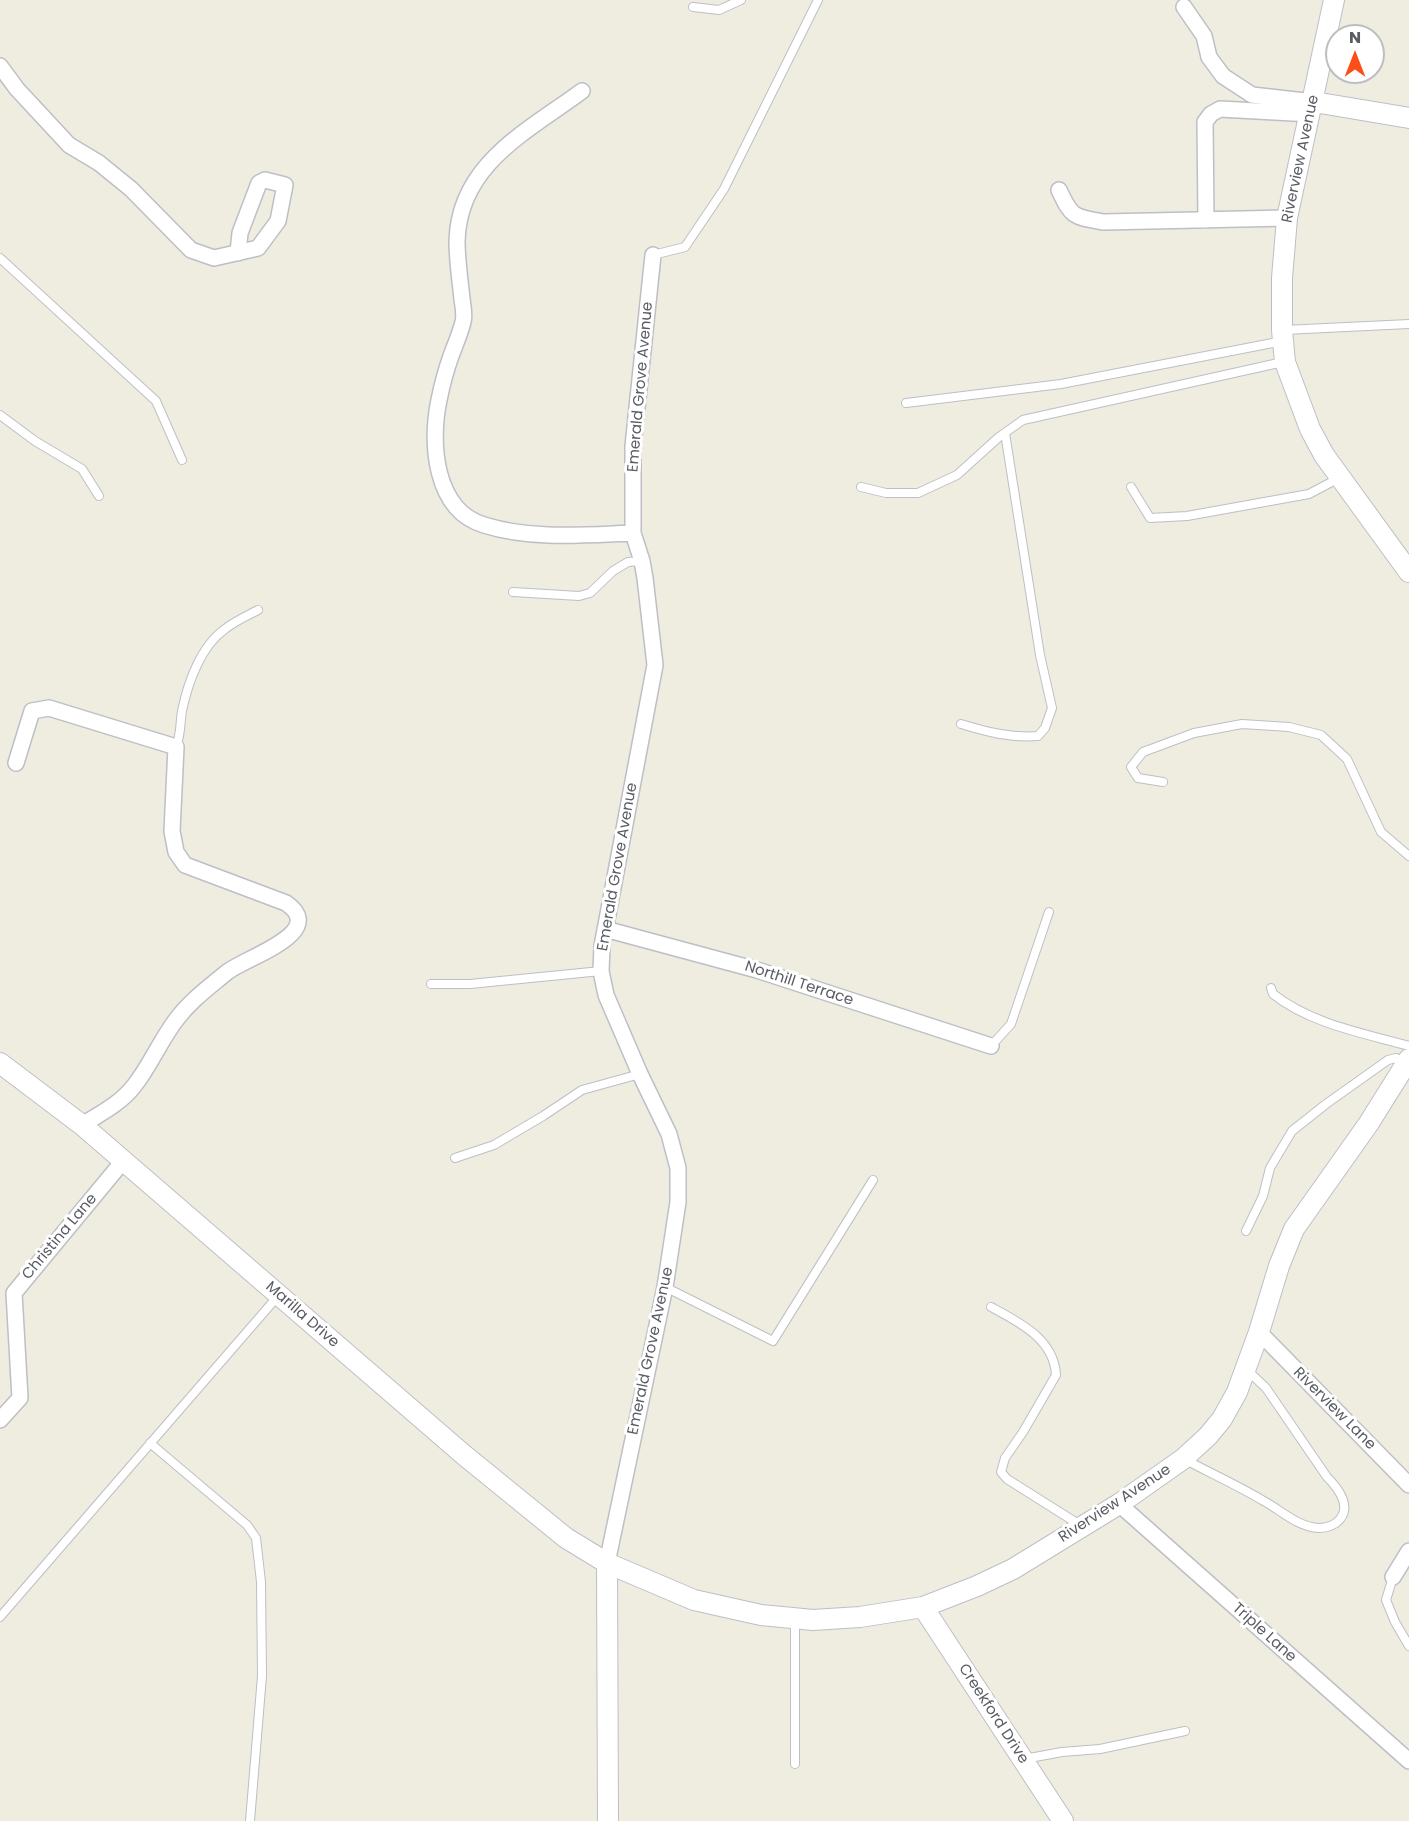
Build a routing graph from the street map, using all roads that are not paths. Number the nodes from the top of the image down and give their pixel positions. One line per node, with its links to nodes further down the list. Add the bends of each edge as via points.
1 (741, 0): 4 (lane, via 719,9)
2 (818, 0): 14 (lane, via 724,189 685,247)
3 (1334, 0): 8 (street, Riverview Avenue)
4 (693, 7)
5 (1184, 8): 8 (street, via 1204,36 1209,57 1223,76 1252,94)
6 (0, 66): 13 (street, via 69,145 131,189 191,250 214,258)
7 (582, 91): 27 (street, via 497,153 468,195 457,239 464,320 439,402 437,467 452,500 483,525 551,536)
8 (1312, 108): 9 (street); 11 (street, Riverview Avenue); 12 (street, via 1220,109 1211,114 1205,122)
9 (1409, 118)
10 (1059, 190): 12 (street, via 1068,210 1078,218 1104,222)
11 (1287, 218): 12 (street); 17 (street, Riverview Avenue)
12 (1206, 220)
13 (238, 253): 13 (street, via 240,233 259,183 266,180 285,185 278,220 258,248)
14 (653, 255): 27 (street, Emerald Grove Avenue, via 633,446)
15 (0, 258): 22 (lane, via 156,401)
16 (1409, 324): 17 (lane)
17 (1283, 336): 18 (street, Riverview Avenue); 19 (lane, via 1060,384)
18 (1285, 362): 21 (lane, via 1023,420); 23 (street, Riverview Avenue, via 1310,429)
19 (906, 403)
20 (0, 415): 26 (lane, via 82,469)
21 (1005, 433): 24 (lane, via 957,475 918,493 886,493); 32 (lane, via 1052,708 1038,736 1019,738)
22 (182, 460)
23 (1339, 478): 25 (lane, via 1309,494 1187,516 1150,518); 29 (street, Riverview Avenue)
24 (861, 487)
25 (1131, 487)
26 (99, 495)
27 (633, 533): 28 (street, Emerald Grove Avenue)
28 (642, 561): 30 (lane, via 628,562 590,593 579,596); 38 (street, Emerald Grove Avenue, via 655,665)
29 (1409, 573)
30 (513, 592)
31 (258, 610): 33 (lane, via 224,629 197,665)
32 (961, 724)
33 (176, 747): 34 (street, via 49,708 32,711); 46 (street, via 172,831 176,852 185,865 286,903 295,909 298,923 284,942 232,968 192,1001 133,1088)
34 (16, 763)
35 (1163, 783): 36 (lane, via 1138,778 1131,767 1143,752 1194,733 1242,724 1289,727 1321,735 1347,759 1381,832)
36 (1409, 856)
37 (1049, 912): 42 (lane, via 1011,1024)
38 (605, 929): 39 (street, Emerald Grove Avenue); 42 (street, Northill Terrace, via 757,970)
39 (601, 971): 40 (lane); 45 (street, Emerald Grove Avenue, via 606,995)
40 (431, 984)
41 (1271, 988): 43 (lane, via 1273,994 1298,1011)
42 (991, 1046)
43 (1408, 1056): 50 (lane, via 1388,1060 1292,1131 1270,1168 1263,1196); 54 (street, Riverview Avenue, via 1369,1123 1294,1229)
44 (0, 1063): 46 (street, Marilla Drive)
45 (640, 1074): 47 (lane, via 582,1090 494,1145); 51 (street, Emerald Grove Avenue, via 669,1134 678,1168 678,1202)
46 (82, 1125): 48 (street, Marilla Drive)
47 (455, 1158)
48 (124, 1160): 52 (street, Marilla Drive); 56 (street, Christina Lane, via 14,1293 20,1398)
49 (873, 1180): 51 (lane, via 773,1341)
50 (1246, 1230)
51 (665, 1287): 63 (street, Emerald Grove Avenue)
52 (279, 1295): 57 (lane); 63 (street, Marilla Drive, via 473,1463 566,1538)
53 (991, 1307): 61 (lane, via 1026,1326 1047,1348 1056,1375 1005,1458 1001,1472)
54 (1259, 1332): 55 (street, Riverview Avenue); 59 (street, Riverview Lane)
55 (1246, 1368): 58 (street, Riverview Avenue, via 1222,1419); 58 (lane, via 1266,1388 1339,1489 1345,1506 1342,1518 1330,1527 1300,1524 1262,1499)
56 (0, 1420)
57 (150, 1443): 66 (lane); 73 (lane, via 247,1525 256,1538 261,1582 262,1676)
58 (1183, 1459): 60 (street, Riverview Avenue)
59 (1409, 1485)
60 (1119, 1504): 61 (street, Riverview Avenue); 71 (street, Triple Lane)
61 (1082, 1527): 65 (street, Riverview Avenue, via 1013,1569)
62 (1409, 1551): 64 (street)
63 (607, 1563): 67 (street, Riverview Avenue, via 694,1600); 74 (street, Emerald Grove Avenue)
64 (1393, 1577): 68 (lane, via 1386,1600)
65 (923, 1607): 67 (street, Riverview Avenue, via 860,1617); 70 (street, Creekford Drive)
66 (0, 1617)
67 (795, 1620): 72 (lane)
68 (1409, 1646)
69 (1185, 1731): 70 (lane)
70 (1023, 1760): 75 (street, Creekford Drive)
71 (1409, 1761)
72 (795, 1764)
73 (250, 1821)
74 (608, 1821)
75 (1063, 1821)

